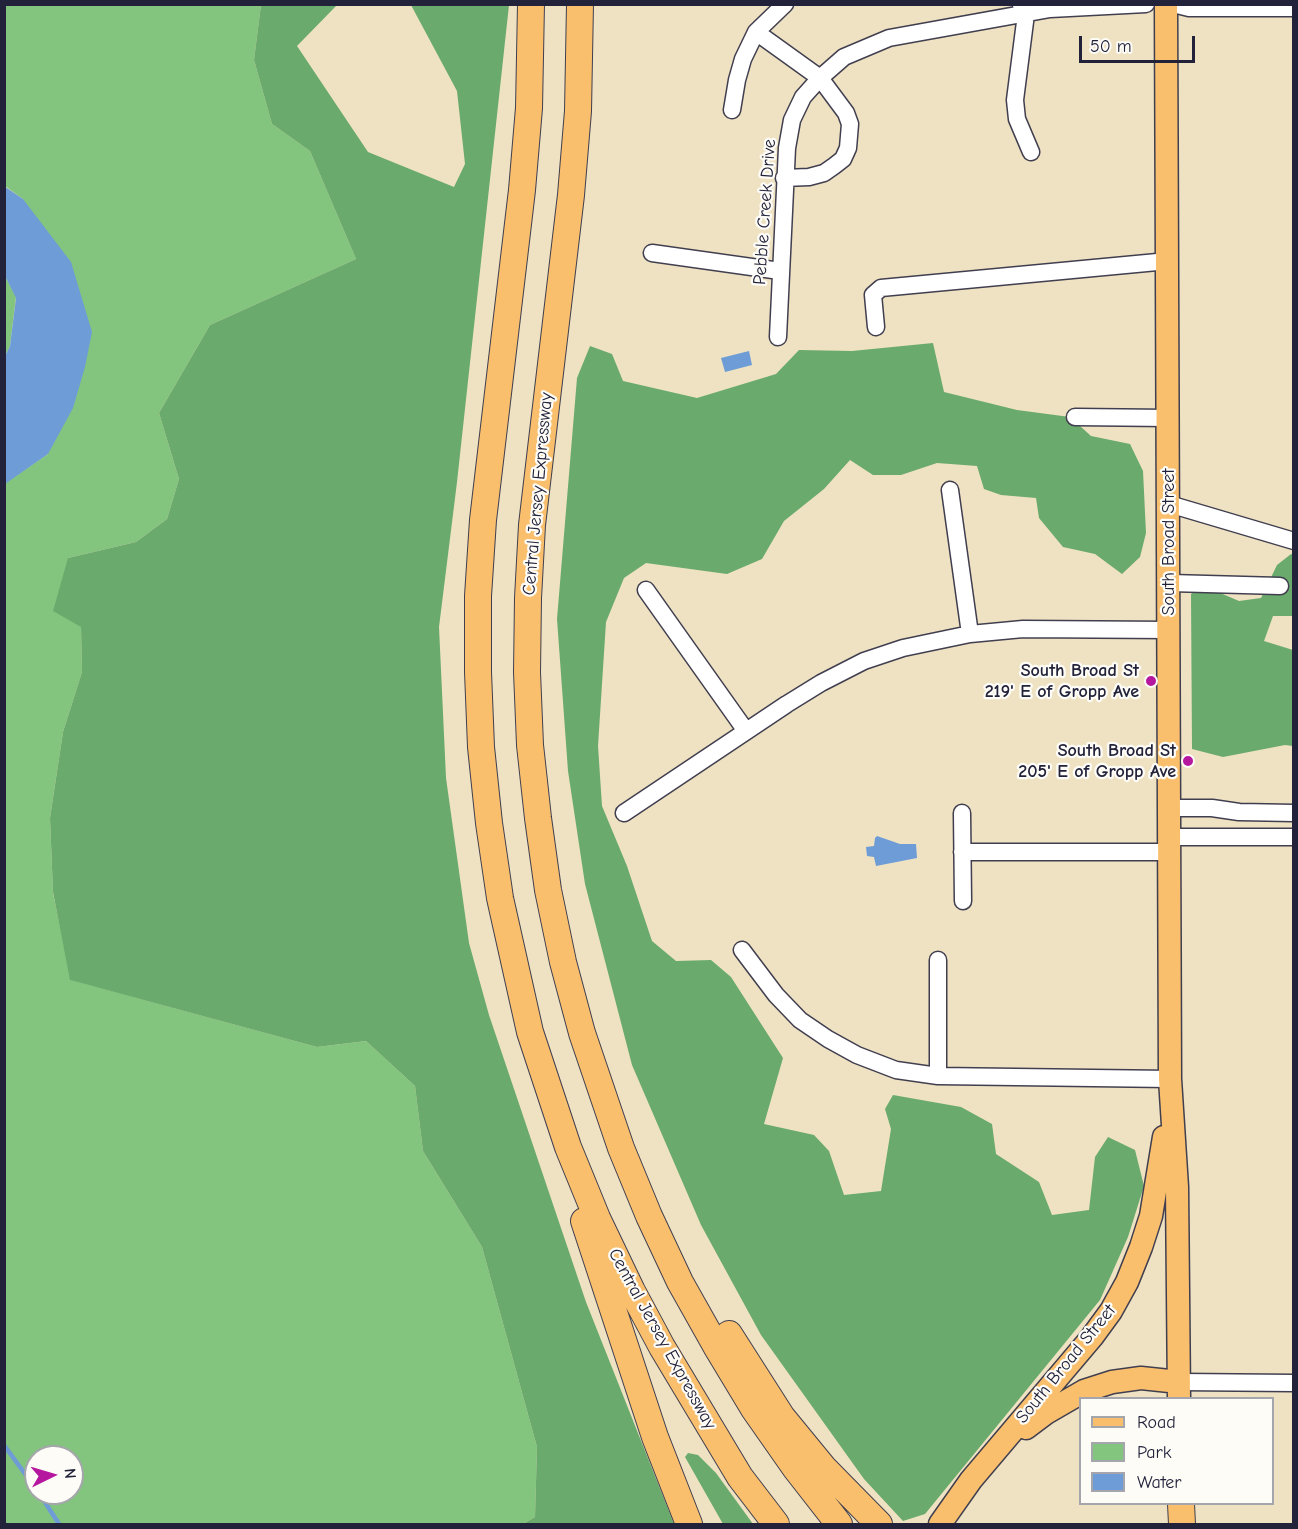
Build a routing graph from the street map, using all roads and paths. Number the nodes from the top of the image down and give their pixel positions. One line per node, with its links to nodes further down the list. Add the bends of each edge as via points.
1 (531, 4): 44 (highway, Central Jersey Expressway, via 529,108 522,190 483,520 478,672 481,747 500,898 530,1032)
2 (580, 4): 43 (highway, Central Jersey Expressway, via 578,111 571,195 532,525 527,672 537,818 548,890 563,962)
3 (785, 4): 10 (street)
4 (1146, 4): 7 (street, Pebble Creek Drive)
5 (1166, 4): 16 (main road, South Broad Street)
6 (1173, 4): 8 (street, via 1189,8)
7 (1110, 6): 9 (street, Pebble Creek Drive)
8 (1293, 8)
9 (1024, 9): 11 (street, Pebble Creek Drive, via 889,38 844,57); 13 (street, via 1015,100 1017,119)
10 (756, 32): 11 (street); 12 (street, via 743,59)
11 (820, 78): 14 (street, Pebble Creek Drive, via 803,97 792,120); 14 (street, via 846,113 850,124 848,148 843,159 824,173)
12 (732, 110)
13 (1031, 152)
14 (784, 178): 17 (street, Pebble Creek Drive)
15 (652, 253): 17 (street)
16 (1168, 261): 18 (street, via 881,288 873,295); 21 (main road, South Broad Street)
17 (780, 271): 19 (street, Pebble Creek Drive)
18 (876, 327)
19 (778, 337)
20 (1075, 417): 21 (street)
21 (1169, 418): 23 (main road, South Broad Street)
22 (950, 490): 29 (street)
23 (1169, 504): 24 (street); 25 (main road, South Broad Street)
24 (1293, 541)
25 (1170, 583): 26 (street); 28 (main road, South Broad Street)
26 (1280, 586)
27 (646, 590): 30 (street)
28 (1170, 630): 29 (street, via 1023,629); 31 (main road, South Broad Street)
29 (970, 634): 30 (street, via 864,661 821,683)
30 (746, 731): 32 (street)
31 (1170, 808): 34 (street); 36 (main road, South Broad Street)
32 (624, 813)
33 (962, 813): 37 (street)
34 (1293, 813)
35 (1293, 837): 36 (street)
36 (1169, 844): 37 (street); 42 (main road, South Broad Street)
37 (962, 852): 38 (street)
38 (963, 901)
39 (742, 950): 41 (street, via 800,1020 828,1039 896,1070)
40 (938, 960): 41 (street)
41 (938, 1076): 42 (street)
42 (1170, 1079): 46 (main road, South Broad Street, via 1177,1187); 47 (main road, South Broad Street, via 1162,1155 1150,1216 1127,1282 1092,1337)
43 (600, 1091): 49 (highway, via 668,1228 745,1360 782,1417); 52 (highway, Central Jersey Expressway, via 649,1216 695,1310 754,1409)
44 (568, 1147): 50 (highway, via 588,1234 655,1437); 51 (highway, Central Jersey Expressway, via 597,1218 652,1328 740,1477)
45 (1293, 1383): 46 (street)
46 (1179, 1390): 47 (main road, via 1141,1378 1084,1391)
47 (996, 1450): 53 (main road, South Broad Street)
48 (1179, 1505): 54 (highway)
49 (873, 1519)
50 (689, 1524)
51 (776, 1524)
52 (839, 1524)
53 (940, 1524)
54 (1180, 1524)

